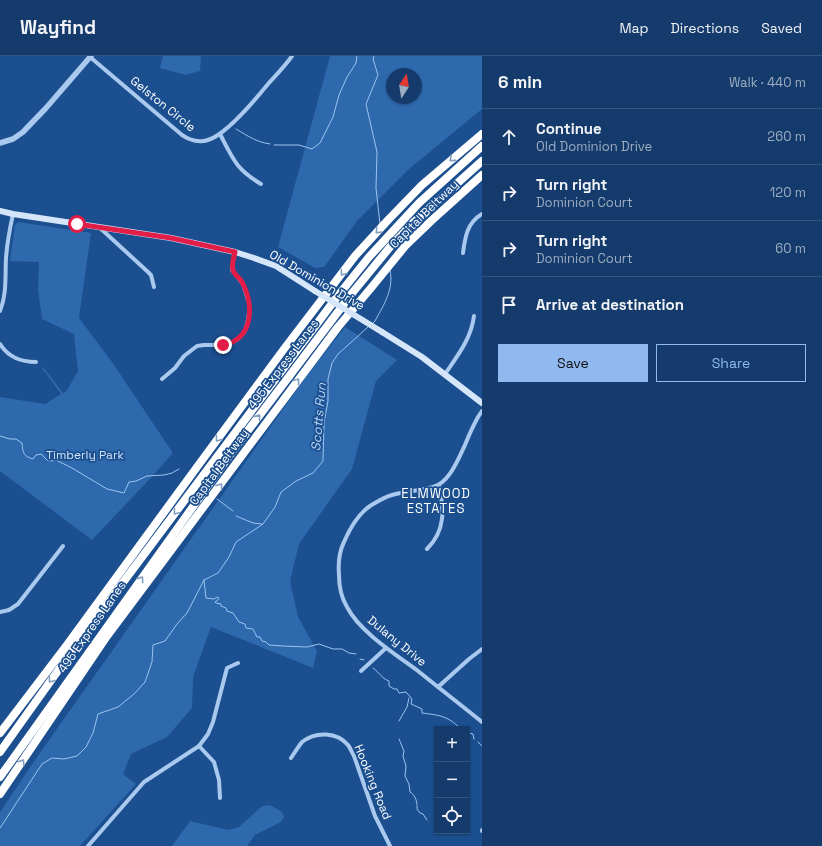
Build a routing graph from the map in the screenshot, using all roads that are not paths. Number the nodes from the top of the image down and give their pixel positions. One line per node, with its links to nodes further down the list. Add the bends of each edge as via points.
1 (292, 56): 3 (street, Gelston Circle)
2 (90, 57): 3 (street, Gelston Circle, via 186,138 203,142); 5 (street, via 23,132 13,139)
3 (220, 134): 9 (street, via 241,170)
4 (482, 134): 37 (highway, Capital Beltway, one-way to 37, via 422,185 355,256)
5 (0, 143)
6 (482, 146): 39 (highway, 495 Express Lanes, one-way to 39, via 419,203 369,257 82,637)
7 (482, 161): 41 (highway, 495 Express Lanes, one-way to 7, via 237,445 370,271 413,223)
8 (482, 175): 42 (highway, Capital Beltway, one-way to 8, via 107,636 338,327 406,245)
9 (261, 184)
10 (0, 211): 11 (main road, Old Dominion Drive)
11 (13, 214): 13 (main road, Old Dominion Drive); 16 (street, via 6,251)
12 (482, 214): 15 (street, via 467,230)
13 (99, 227): 14 (main road, Old Dominion Drive, via 176,238); 18 (street, via 148,272)
14 (235, 252): 23 (main road, Old Dominion Drive, bridge, via 276,266); 24 (street, via 232,270 243,284 248,303 249,313 245,331 229,344 197,346)
15 (463, 253)
16 (5, 277): 17 (street); 19 (street, via 4,298)
17 (0, 278)
18 (154, 287)
19 (0, 311)
20 (474, 316): 23 (street, via 469,337)
21 (0, 344): 22 (street, via 6,353 15,358)
22 (36, 362)
23 (445, 374): 25 (main road, Old Dominion Drive)
24 (162, 379)
25 (482, 402)
26 (482, 411): 27 (street, via 456,465)
27 (439, 485): 29 (street, via 443,519 438,535); 31 (street, Dulany Drive, via 391,495 369,507 356,520 341,547 339,580 346,606 361,626)
28 (63, 546): 30 (street, via 18,604)
29 (428, 549)
30 (0, 612)
31 (386, 648): 34 (street); 35 (street, Dulany Drive)
32 (482, 649): 35 (street)
33 (238, 663): 38 (street, via 227,668 214,722)
34 (361, 672)
35 (438, 687): 36 (street, Dulany Drive)
36 (482, 722)
37 (0, 733)
38 (199, 746): 43 (street, via 214,762); 44 (street, via 144,782)
39 (0, 752)
40 (291, 758): 45 (street, Hooking Road, via 298,747 311,737 329,734 344,742 354,756 375,816)
41 (0, 777)
42 (0, 794)
43 (220, 798)
44 (88, 846)
45 (390, 846)

